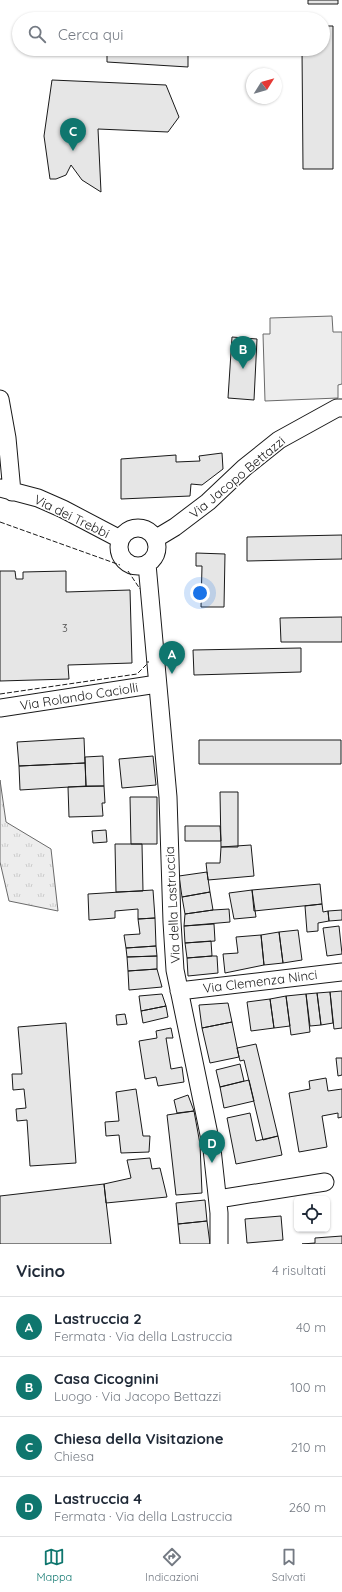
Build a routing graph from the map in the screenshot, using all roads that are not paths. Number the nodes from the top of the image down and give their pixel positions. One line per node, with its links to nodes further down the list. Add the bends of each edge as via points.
1 (0, 399): 3 (street, via 7,438)
2 (342, 408): 4 (street, Via Jacopo Bettazzi, via 337,408 279,440 208,502)
3 (6, 490): 5 (street, Via dei Trebbi, via 38,498)
4 (155, 539): 5 (street, via 145,529 138,528 130,529); 6 (street, via 155,556)
5 (120, 540): 6 (street, via 119,547 125,561 139,566)
6 (147, 564): 7 (street, Via della Lastruccia)
7 (157, 684): 8 (street, Via Rolando Caciolli); 10 (street, Via della Lastruccia, via 168,797 172,922)
8 (0, 708)
9 (342, 972): 10 (street, Via Clemenza Ninci)
10 (179, 991): 12 (street, Via della Lastruccia, via 212,1149)
11 (325, 1182): 12 (street)
12 (218, 1199): 13 (street, Via della Lastruccia)
13 (219, 1244)

